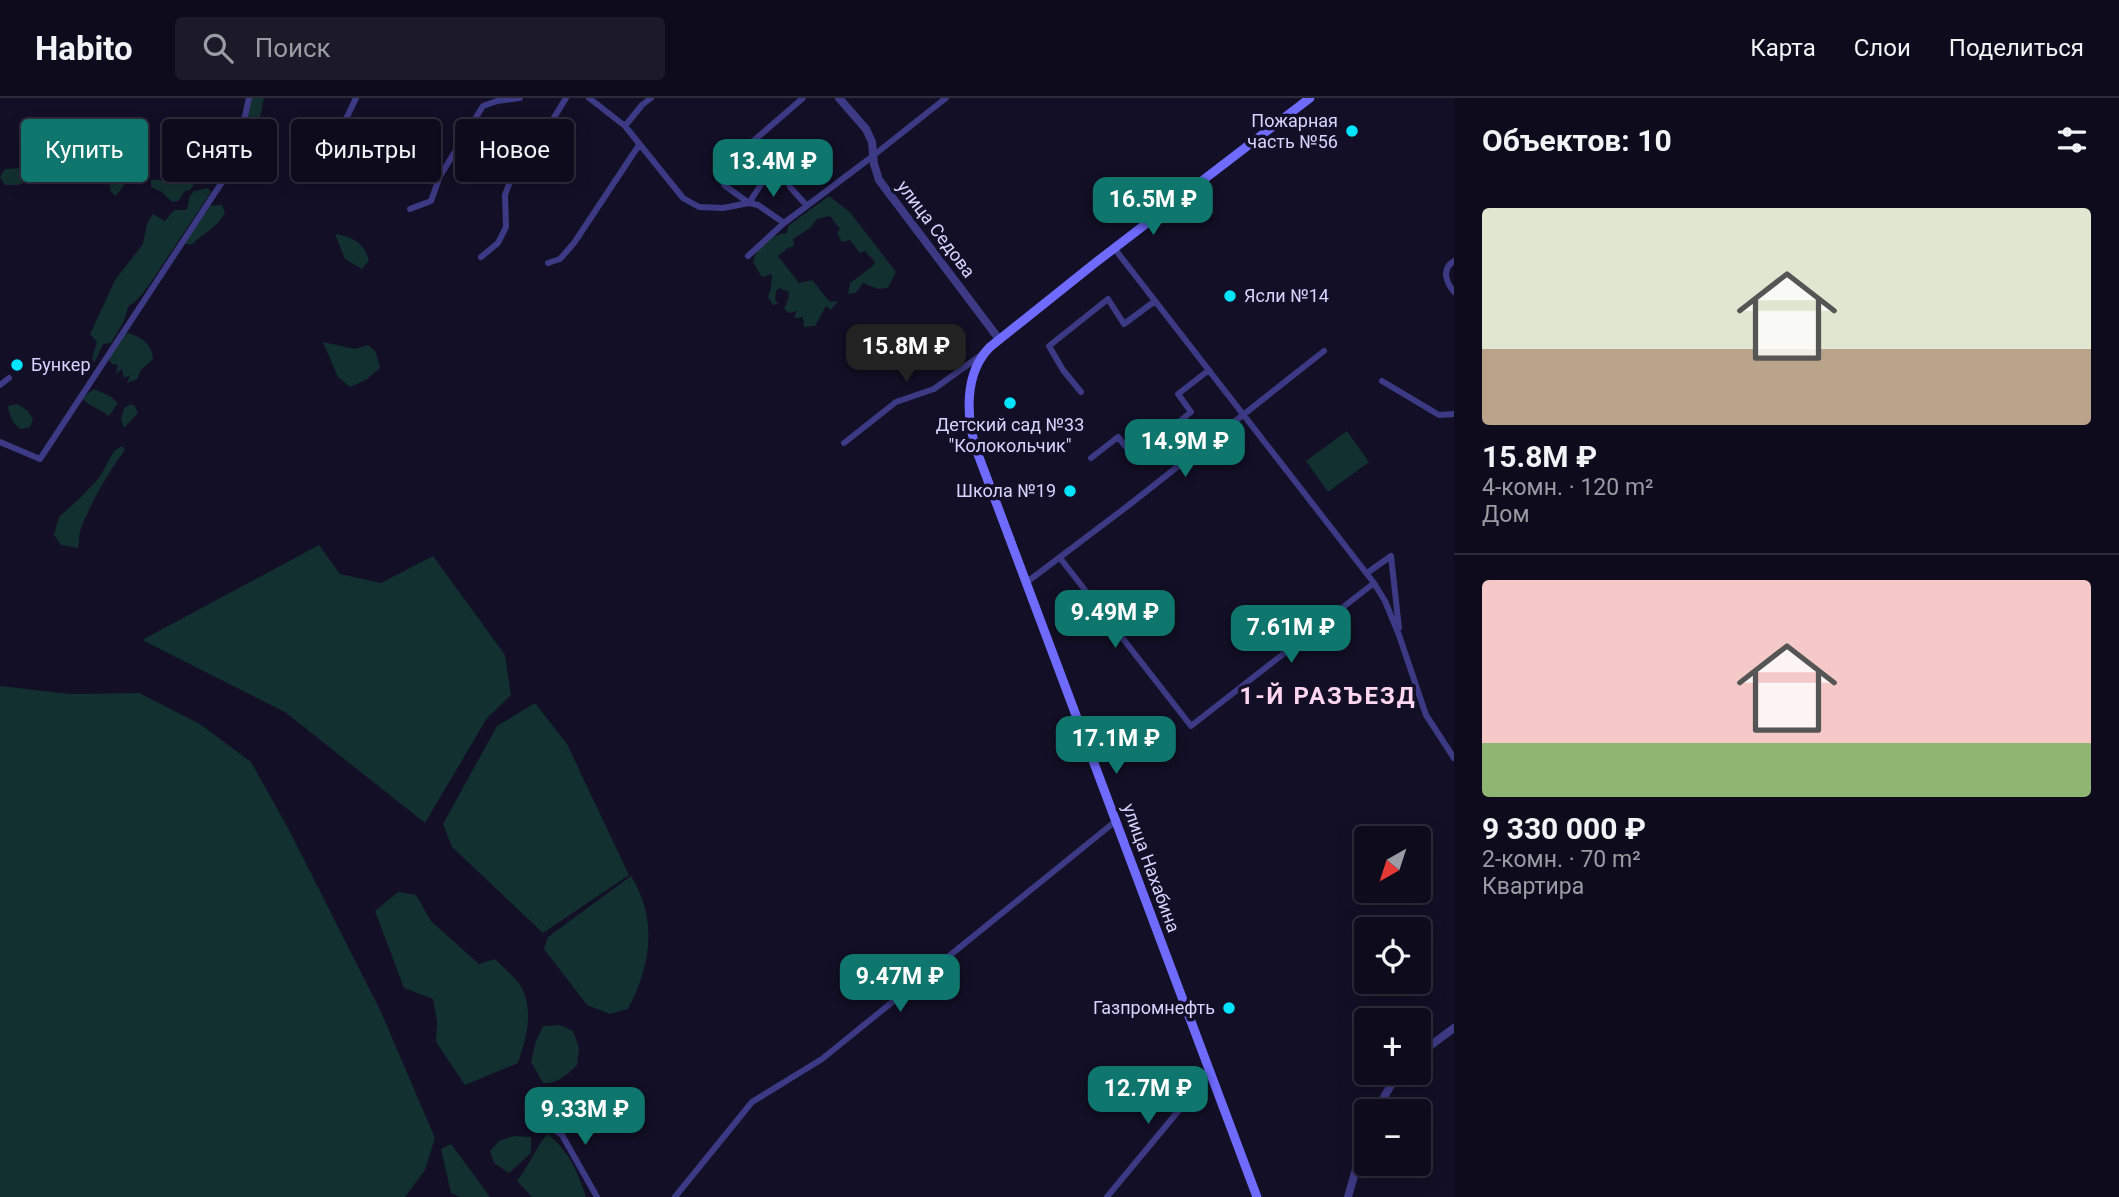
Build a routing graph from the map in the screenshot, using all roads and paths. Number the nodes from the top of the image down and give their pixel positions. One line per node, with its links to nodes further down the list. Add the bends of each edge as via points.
1 (249, 98): 40 (street, via 228,173 40,459)
2 (355, 98): 11 (street)
3 (520, 98): 21 (street, via 482,106 440,176 431,201)
4 (566, 98): 25 (street, via 527,162 512,176 505,195 506,227 498,243)
5 (589, 98): 12 (street)
6 (651, 98): 12 (street)
7 (803, 98): 14 (street)
8 (839, 98): 16 (street, улица Седова, via 866,129)
9 (946, 98): 16 (street)
10 (1304, 100): 23 (main road)
11 (346, 119)
12 (625, 125): 13 (street)
13 (639, 145): 19 (street, via 682,198 699,207); 27 (street, via 574,243 560,259)
14 (748, 145): 15 (street, via 769,165); 19 (street, via 728,163 724,185)
15 (786, 155)
16 (874, 156): 20 (street); 30 (street, улица Седова, via 879,180)
17 (799, 167): 20 (street, via 787,177)
18 (765, 178): 19 (street)
19 (749, 203): 22 (street)
20 (807, 206): 22 (street)
21 (410, 209)
22 (784, 223): 24 (street)
23 (1114, 248): 29 (street); 30 (main road)
24 (748, 256)
25 (481, 257)
26 (1454, 261): 28 (street, via 1446,273)
27 (548, 263)
28 (1454, 292)
29 (1155, 300): 33 (street); 37 (street, via 1124,324 1108,299 1049,346)
30 (999, 339): 32 (main road)
31 (1325, 351): 39 (street)
32 (985, 352): 41 (street, via 934,389 896,402); 45 (main road, улица Нахабина, via 970,392 971,432)
33 (1209, 370): 39 (street); 42 (street, via 1178,394 1191,412 1135,458 1118,437)
34 (9, 378): 36 (street)
35 (1382, 382): 38 (street, via 1439,415)
36 (0, 385)
37 (1082, 392)
38 (1454, 414)
39 (1244, 415): 43 (street); 44 (street)
40 (0, 442)
41 (844, 443)
42 (1091, 458)
43 (1060, 558): 45 (street); 46 (street, via 1191,726)
44 (1367, 573): 46 (street); 47 (street, via 1391,556)
45 (1027, 582): 49 (main road, улица Нахабина)
46 (1374, 583): 47 (street)
47 (1399, 635): 48 (street, via 1426,715)
48 (1454, 757)
49 (1117, 820): 52 (main road, улица Нахабина); 56 (street, via 822,1059 752,1101)
50 (1454, 1028): 51 (street)
51 (1431, 1045)
52 (1208, 1070): 57 (street); 58 (main road, улица Нахабина)
53 (544, 1122): 55 (street, via 562,1135)
54 (1354, 1176): 59 (street)
55 (597, 1197)
56 (675, 1197)
57 (1107, 1197)
58 (1257, 1197)
59 (1348, 1197)

